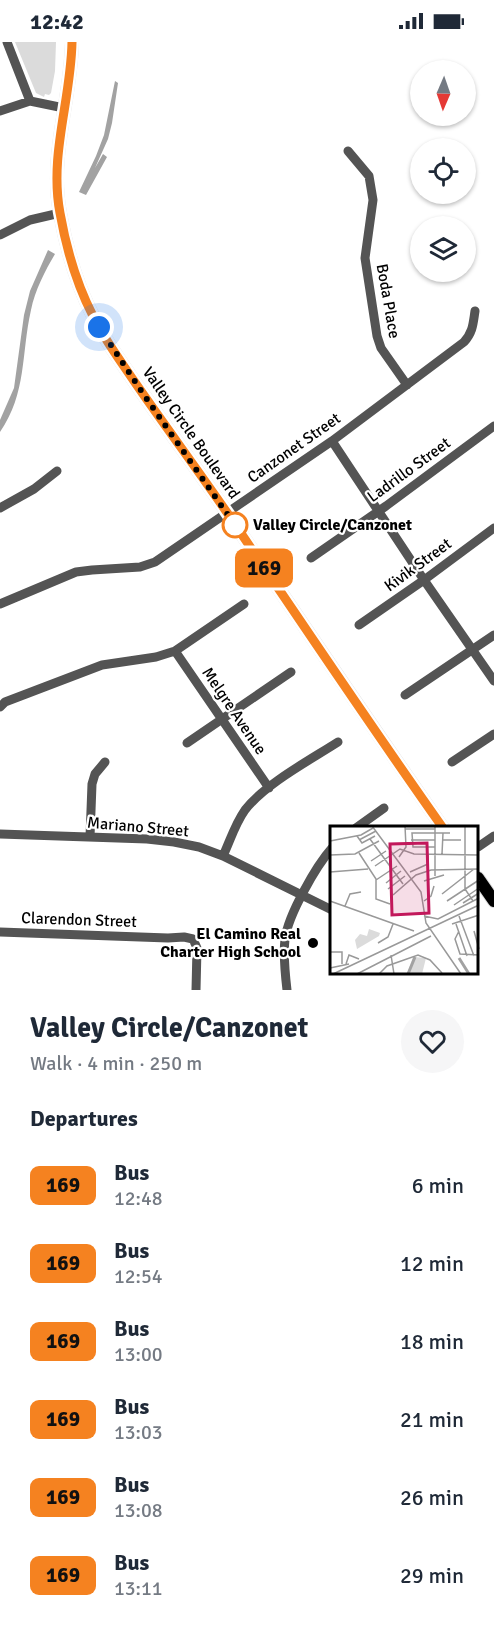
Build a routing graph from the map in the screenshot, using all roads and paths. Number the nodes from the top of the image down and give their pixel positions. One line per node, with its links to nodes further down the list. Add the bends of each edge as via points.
1 (7, 42): 3 (street)
2 (72, 42): 4 (main road, Valley Circle Boulevard)
3 (30, 101): 4 (street); 5 (street)
4 (64, 108): 7 (main road, Valley Circle Boulevard, via 57,158)
5 (0, 111)
6 (348, 151): 10 (street, Boda Place, via 369,176 373,200 365,258 377,336)
7 (60, 213): 8 (street, via 30,220); 16 (main road, Valley Circle Boulevard, via 73,268 99,327)
8 (0, 235)
9 (475, 311): 10 (street, Canzonet Street, via 470,336)
10 (407, 385): 12 (street, Canzonet Street)
11 (494, 426): 15 (street, Ladrillo Street)
12 (332, 441): 15 (street); 16 (street, Canzonet Street)
13 (57, 471): 14 (street)
14 (0, 508)
15 (378, 512): 18 (street, Ladrillo Street); 19 (street)
16 (227, 513): 20 (street, Canzonet Street, via 155,561 140,567 76,572); 39 (main road, Valley Circle Boulevard)
17 (494, 528): 19 (street, Kivik Street)
18 (311, 558)
19 (424, 580): 22 (street, Kivik Street); 24 (street)
20 (0, 604)
21 (244, 604): 25 (street)
22 (358, 625)
23 (494, 635): 24 (street)
24 (472, 650): 27 (street); 28 (street)
25 (175, 651): 29 (street, via 102,665); 30 (street, Melgre Avenue)
26 (291, 672): 30 (street)
27 (494, 681)
28 (405, 695)
29 (0, 707)
30 (221, 719): 33 (street); 36 (street, Melgre Avenue)
31 (494, 734): 35 (street)
32 (338, 742): 36 (street)
33 (187, 743)
34 (105, 762): 42 (street, via 92,784)
35 (452, 762)
36 (268, 788): 45 (street, via 246,810)
37 (384, 808): 38 (street)
38 (359, 826)
39 (442, 826)
40 (0, 834): 42 (street, Mariano Street)
41 (494, 836): 43 (street)
42 (90, 837): 45 (street, Mariano Street, via 174,842)
43 (479, 846)
44 (330, 850): 47 (street)
45 (223, 856): 47 (street, Mariano Street)
46 (479, 881): 48 (main road)
47 (302, 896): 49 (street, Mariano Street); 52 (street, via 285,936)
48 (494, 901)
49 (330, 909)
50 (0, 932): 51 (street, Clarendon Street, via 193,939 197,948)
51 (196, 990)
52 (287, 990)

